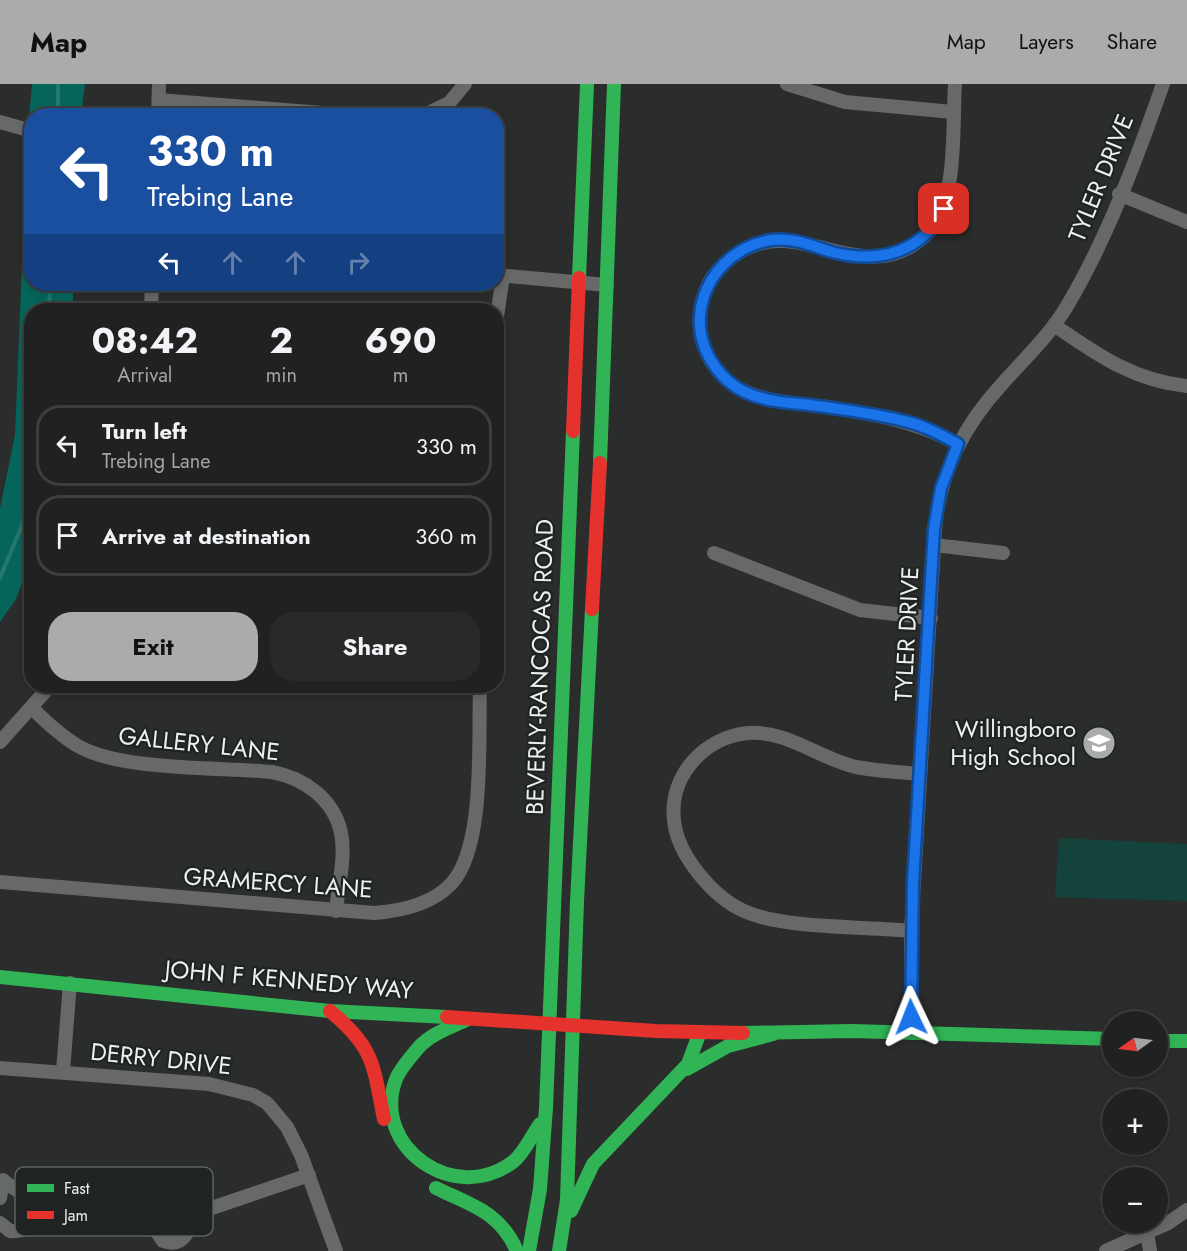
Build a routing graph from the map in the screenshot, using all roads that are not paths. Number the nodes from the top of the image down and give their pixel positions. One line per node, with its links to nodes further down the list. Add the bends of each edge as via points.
1 (159, 84): 8 (street)
2 (465, 84): 11 (street, via 449,103)
3 (587, 84): 18 (main road, BEVERLY-RANCOCAS ROAD)
4 (614, 84): 19 (main road, BEVERLY-RANCOCAS ROAD)
5 (787, 84): 12 (street, via 845,102)
6 (955, 84): 12 (street)
7 (1163, 84): 15 (street, TYLER DRIVE)
8 (159, 100): 9 (street); 10 (street)
9 (158, 108)
10 (260, 108)
11 (439, 108)
12 (953, 112): 22 (street, via 945,200 936,223 925,236 898,253 874,257 851,256 789,240 758,243 720,267 705,293 700,323 702,339 715,367 725,379 752,395 907,421)
13 (0, 123): 14 (street)
14 (24, 129)
15 (1119, 194): 16 (street); 20 (street, TYLER DRIVE, via 1086,274)
16 (1187, 222)
17 (504, 276): 18 (street)
18 (578, 284): 19 (street); 39 (main road, BEVERLY-RANCOCAS ROAD)
19 (608, 285): 40 (main road, BEVERLY-RANCOCAS ROAD)
20 (1054, 325): 21 (street, via 1102,359 1129,372); 22 (street, TYLER DRIVE, via 989,399)
21 (1187, 386)
22 (958, 444): 23 (street, TYLER DRIVE, via 941,488)
23 (934, 544): 25 (street); 26 (street, TYLER DRIVE)
24 (714, 553): 26 (street, via 844,605 876,613)
25 (1003, 553)
26 (931, 618): 31 (street, TYLER DRIVE)
27 (44, 693): 29 (street)
28 (480, 693): 33 (street, GRAMERCY LANE, via 474,834 459,874 450,886 408,908 374,913)
29 (32, 708): 30 (street); 33 (street, GALLERY LANE, via 77,746 103,756 151,764 272,772 314,789 332,809 341,833)
30 (0, 742)
31 (920, 774): 34 (street, TYLER DRIVE); 34 (street, via 855,767 778,737 748,733 721,739 703,749 684,774 674,804 674,820 684,851 716,890 744,911 778,920)
32 (0, 882): 33 (street, GRAMERCY LANE)
33 (336, 911)
34 (911, 931): 42 (street, TYLER DRIVE)
35 (0, 977): 36 (main road, JOHN F KENNEDY WAY)
36 (70, 983): 37 (main road, JOHN F KENNEDY WAY); 48 (street)
37 (330, 1011): 38 (main road, JOHN F KENNEDY WAY); 51 (main road, via 356,1031 367,1046 375,1064 385,1127)
38 (468, 1019): 39 (main road, JOHN F KENNEDY WAY); 50 (main road, via 418,1048 398,1079 393,1119 398,1140 409,1157 441,1181 460,1185 495,1178 522,1158)
39 (549, 1022): 40 (main road, JOHN F KENNEDY WAY); 50 (main road, BEVERLY-RANCOCAS ROAD)
40 (574, 1024): 41 (main road, JOHN F KENNEDY WAY); 62 (main road, BEVERLY-RANCOCAS ROAD, via 567,1200)
41 (700, 1032): 43 (main road, JOHN F KENNEDY WAY); 49 (main road, via 693,1054)
42 (912, 1033): 43 (main road); 44 (main road)
43 (773, 1034): 49 (main road, via 739,1040 713,1051)
44 (1102, 1039)
45 (1168, 1041): 46 (main road)
46 (1187, 1041)
47 (0, 1068): 48 (street, DERRY DRIVE)
48 (63, 1071): 52 (street, DERRY DRIVE, via 208,1084 253,1095 267,1103 287,1127)
49 (678, 1075): 62 (main road, via 593,1164)
50 (546, 1108): 66 (main road, BEVERLY-RANCOCAS ROAD, via 540,1189)
51 (403, 1164)
52 (309, 1175): 57 (street); 64 (street, DERRY DRIVE)
53 (2, 1177): 55 (street); 56 (street)
54 (420, 1179): 65 (main road, via 500,1220 512,1235)
55 (15, 1187)
56 (0, 1198)
57 (213, 1208)
58 (1187, 1210): 60 (street)
59 (0, 1223): 61 (street)
60 (1168, 1223)
61 (15, 1232)
62 (562, 1232): 67 (main road, BEVERLY-RANCOCAS ROAD)
63 (1147, 1233): 68 (street); 69 (street)
64 (336, 1251)
65 (517, 1251)
66 (529, 1251)
67 (559, 1251)
68 (1106, 1251)
69 (1150, 1251)

